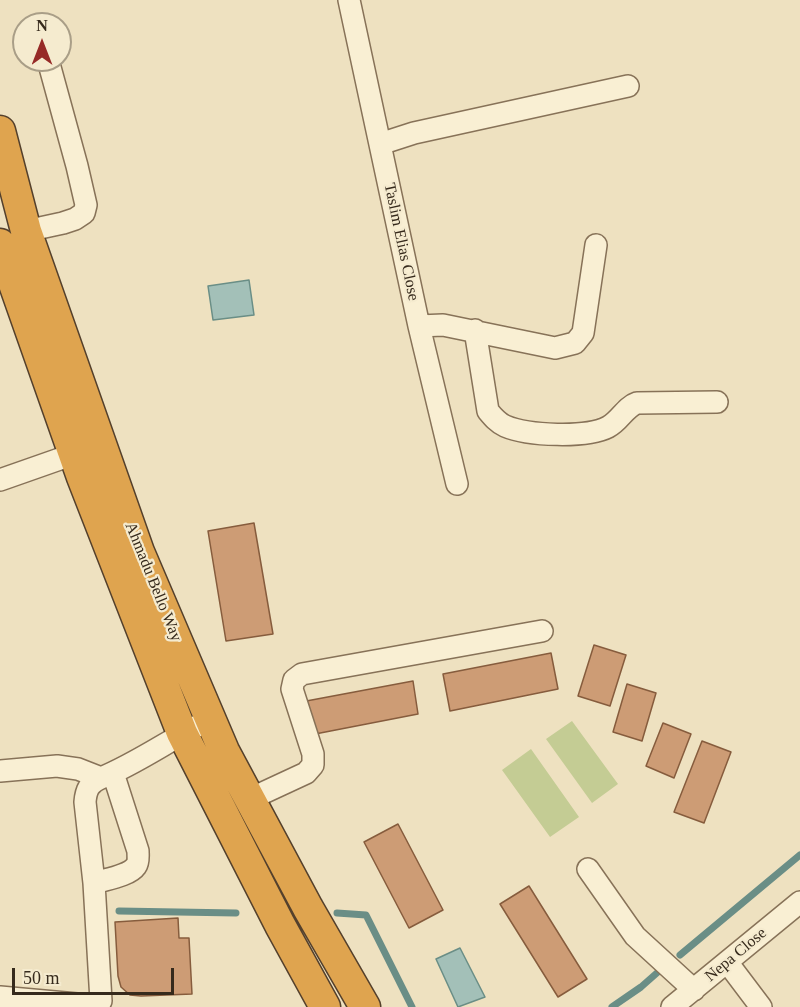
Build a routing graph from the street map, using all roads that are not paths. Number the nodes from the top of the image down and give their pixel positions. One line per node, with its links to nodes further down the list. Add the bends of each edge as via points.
1 (349, 0): 5 (street, Taslim Elias Close)
2 (51, 72): 6 (street, via 86,205 84,213 75,219)
3 (628, 86): 5 (street)
4 (0, 131): 6 (highway, Ahmadu Bello Way)
5 (380, 144): 8 (street, Taslim Elias Close)
6 (13, 238): 11 (highway, Ahmadu Bello Way); 14 (highway, Ahmadu Bello Way)
7 (596, 245): 9 (street, via 583,333 575,343 555,348)
8 (419, 326): 9 (street); 13 (street, Taslim Elias Close)
9 (475, 330): 10 (street, via 488,411 505,426 539,432 587,432 611,426 637,403)
10 (717, 402)
11 (74, 454): 12 (street); 14 (highway, Ahmadu Bello Way)
12 (0, 480)
13 (457, 484)
14 (111, 514): 16 (highway, Ahmadu Bello Way, via 144,562); 17 (highway, Ahmadu Bello Way)
15 (542, 631): 20 (street, via 302,674 294,680 292,689 313,765 306,773)
16 (211, 719): 17 (street); 20 (highway, Ahmadu Bello Way)
17 (182, 733): 19 (street, via 150,755); 27 (highway, Ahmadu Bello Way)
18 (0, 771): 19 (street, via 57,766)
19 (107, 776): 22 (street, via 92,782 86,792); 22 (street, via 139,859 129,872)
20 (250, 799): 28 (highway, Ahmadu Bello Way)
21 (588, 869): 25 (street, via 635,936)
22 (94, 883): 26 (street, via 101,1001 88,1005)
23 (800, 902): 24 (street, Nepa Close)
24 (727, 962): 25 (street, Nepa Close); 30 (street)
25 (694, 990): 29 (street, Nepa Close)
26 (0, 997)
27 (325, 1007)
28 (365, 1007)
29 (672, 1007)
30 (761, 1007)

